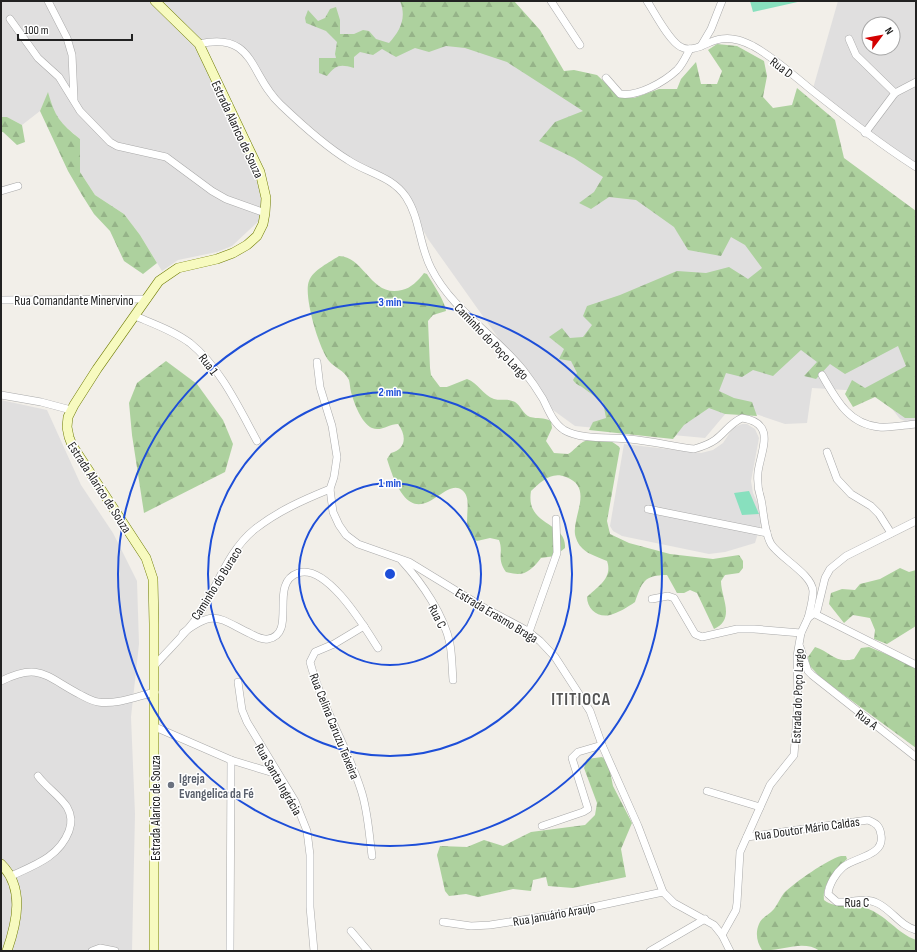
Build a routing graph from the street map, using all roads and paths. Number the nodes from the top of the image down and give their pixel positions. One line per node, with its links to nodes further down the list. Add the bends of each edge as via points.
1 (48, 1): 15 (street, via 72,55)
2 (155, 1): 8 (main road, Estrada Alarico de Souza)
3 (551, 1): 9 (street)
4 (647, 1): 11 (street, via 680,47)
5 (722, 1): 10 (street)
6 (10, 19): 15 (street, via 38,58 59,77)
7 (849, 39): 14 (street, via 856,55)
8 (199, 44): 20 (main road, Estrada Alarico de Souza, via 260,172 266,198); 35 (street, Caminho do Poço Largo, via 221,41 240,48 281,106 348,161 386,179 398,188 413,210 423,251 444,290 523,370 557,424 563,429 589,436 694,449 715,440 731,424 742,418 758,424 765,439 757,480)
9 (580, 45)
10 (701, 46): 11 (street, Rua D); 16 (street, Rua D, via 730,38 754,47 777,62)
11 (690, 49): 12 (street, via 678,69 666,78 635,93 620,94)
12 (606, 78)
13 (916, 82): 14 (street)
14 (895, 93): 16 (street)
15 (74, 102): 20 (street, via 110,142 117,146 166,157 226,199)
16 (865, 133): 17 (street, Rua D)
17 (916, 167)
18 (18, 186): 19 (street)
19 (1, 191)
20 (265, 213): 21 (main road, Estrada Alarico de Souza, via 257,236 247,245 217,259 178,268 159,281)
21 (147, 299): 22 (street, Rua Comandante Minervino); 23 (main road, Estrada Alarico de Souza)
22 (1, 300)
23 (135, 316): 27 (main road, Estrada Alarico de Souza, via 97,369); 29 (street, Rua 1, via 175,333 202,354 224,383)
24 (317, 362): 31 (street, Estrada Erasmo Braga, via 320,387 332,426 337,458)
25 (822, 376): 28 (street, via 839,405 850,416 878,427)
26 (1, 395): 27 (street)
27 (72, 410): 47 (main road, Estrada Alarico de Souza, via 67,427 68,437 149,566 153,579)
28 (916, 424)
29 (257, 441)
30 (827, 452): 36 (street, via 838,479 851,494 879,514)
31 (330, 489): 37 (street, Estrada Erasmo Braga, via 333,512 346,535 371,550); 43 (street, Caminho do Buraco, via 285,509 254,530 228,561 201,611)
32 (648, 510): 35 (street)
33 (556, 518): 42 (street, via 557,553)
34 (916, 521): 36 (street)
35 (767, 533): 40 (street, Caminho do Poço Largo, via 772,546 812,587)
36 (891, 533): 39 (street, via 846,556 830,569)
37 (401, 560): 42 (street, Estrada Erasmo Braga, via 409,562); 49 (street, Rua C, via 424,591 445,627 450,643)
38 (652, 599): 44 (street, via 668,596 674,598 695,634 702,637 737,629)
39 (815, 614): 40 (street); 48 (street)
40 (808, 618): 44 (street, Estrada do Poço Largo)
41 (364, 626): 43 (street, via 343,596 329,583 304,572 298,573 286,582 283,624 273,638 264,639 219,618 199,621); 46 (street); 64 (street, Rua Celina Caruzu Teixeira, via 315,652 310,662 322,699 361,791)
42 (529, 632): 54 (street, Estrada Erasmo Braga, via 555,657 576,687 590,711)
43 (183, 633): 47 (street, Caminho do Buraco)
44 (801, 633): 45 (street, Estrada do Poço Largo)
45 (799, 644): 55 (street, Rua A, via 808,671); 60 (street, Estrada do Poço Largo, via 794,755 770,785)
46 (378, 648)
47 (155, 665): 52 (main road, Estrada Alarico de Souza)
48 (916, 665)
49 (453, 680)
50 (1, 682): 52 (street, via 23,672 34,671 99,702 122,701)
51 (238, 682): 57 (street, Rua Santa Ingrácia, via 246,722)
52 (155, 692): 53 (main road, Estrada Alarico de Souza)
53 (155, 727): 56 (street); 76 (main road, Estrada Alarico de Souza)
54 (602, 745): 61 (street, via 578,752 572,758 588,808); 67 (street, Estrada Erasmo Braga, via 638,826)
55 (916, 757)
56 (230, 760): 57 (street); 77 (street)
57 (277, 774): 78 (street, Rua Santa Ingrácia, via 295,801 307,831)
58 (38, 776): 66 (street, via 67,808 70,828 63,844 54,854)
59 (707, 791): 60 (street)
60 (760, 807): 62 (street, Estrada do Poço Largo)
61 (542, 826)
62 (747, 837): 63 (street, Rua Doutor Mário Caldas, via 868,820 875,822 880,829 882,840); 72 (street, Estrada do Poço Largo, via 738,857 736,910)
63 (869, 855): 70 (street, Rua C, via 844,866 835,876 828,894 837,902 865,900 877,903 904,925)
64 (372, 856)
65 (1, 864): 66 (main road)
66 (11, 876): 73 (main road, via 17,902 13,934)
67 (663, 892): 68 (street, via 674,902); 69 (street, Rua Januário Araujo, via 560,914 490,925 471,926)
68 (705, 919): 72 (street); 80 (street)
69 (443, 922)
70 (916, 930)
71 (351, 931): 79 (street)
72 (722, 935): 81 (street)
73 (7, 951)
74 (92, 951): 75 (street, via 100,948)
75 (115, 951)
76 (154, 951)
77 (230, 951)
78 (314, 951)
79 (368, 951)
80 (650, 951)
81 (730, 951)

